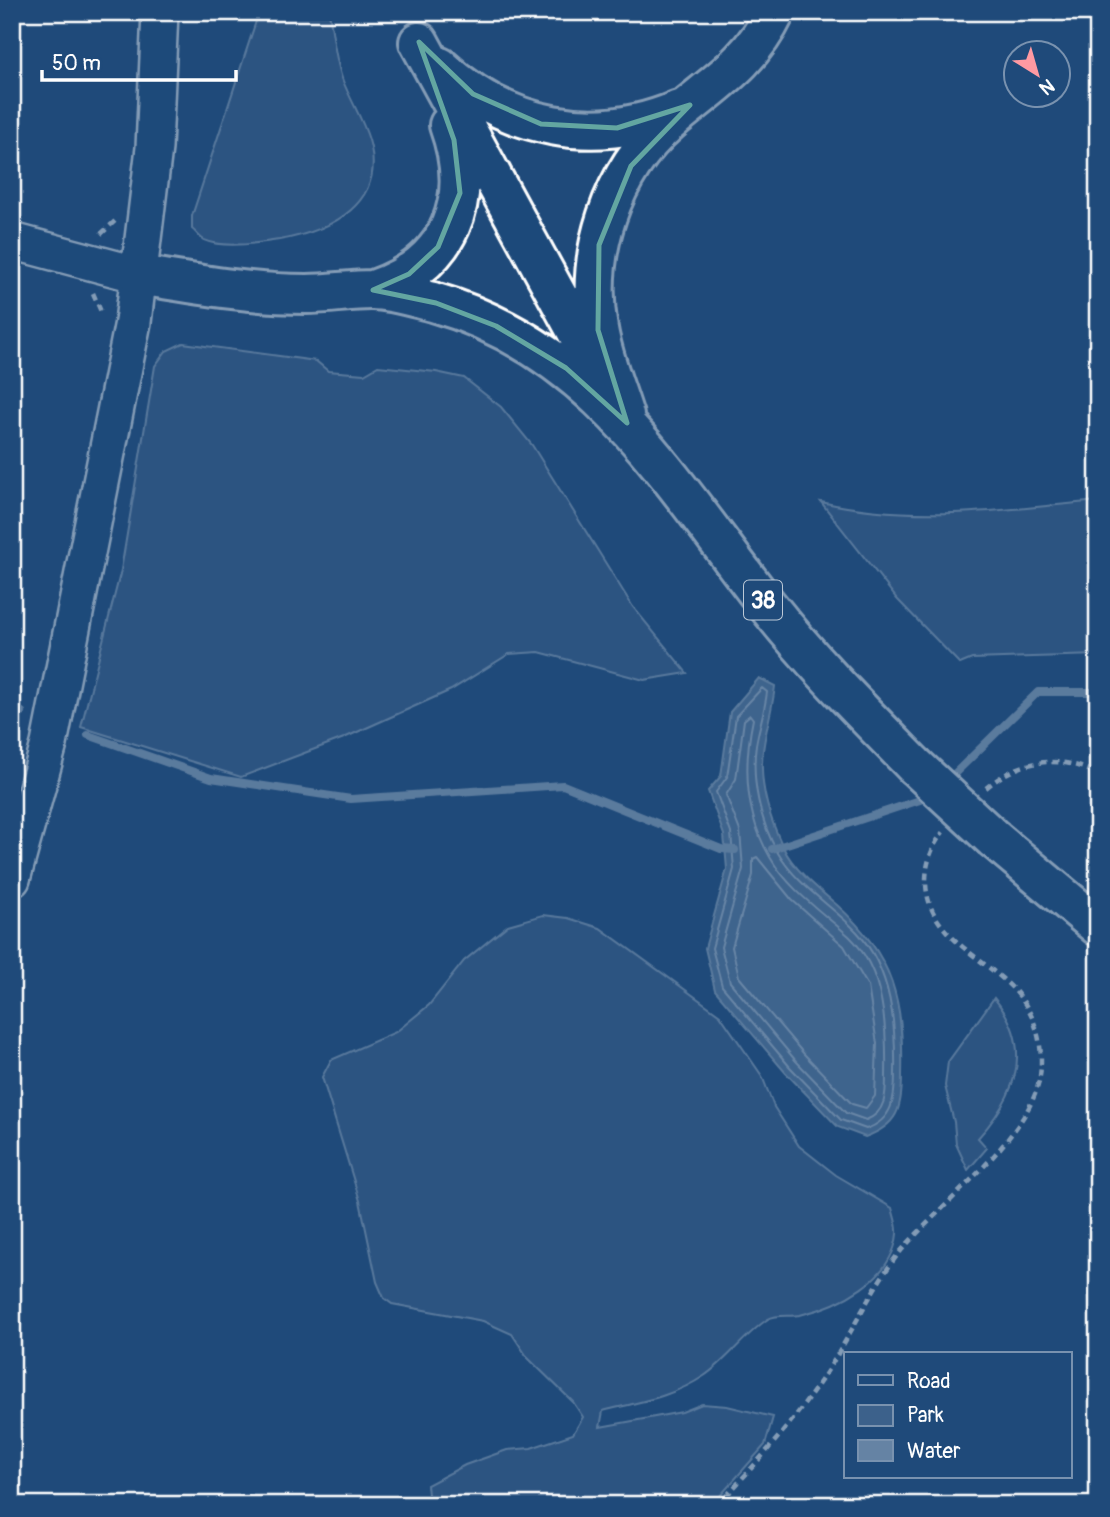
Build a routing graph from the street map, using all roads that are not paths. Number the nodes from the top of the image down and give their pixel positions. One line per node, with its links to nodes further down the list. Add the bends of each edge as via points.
1 (160, 12): 6 (street, via 154,148)
2 (775, 12): 4 (main road, via 751,52)
3 (412, 27): 4 (main road, via 435,62 472,94 541,124 617,128); 7 (main road, via 454,140 460,192 438,247 409,274); 8 (main road, 38)
4 (690, 105): 8 (main road, via 668,122 631,166 613,200 599,245 594,302 598,330)
5 (12, 242): 6 (street)
6 (139, 275): 7 (main road, via 231,290 308,294); 9 (street, via 49,744)
7 (373, 290): 8 (main road, via 436,303 496,326 566,368)
8 (627, 423): 10 (main road, 38, bridge, via 832,682 993,839)
9 (12, 879)
10 (1098, 926)

